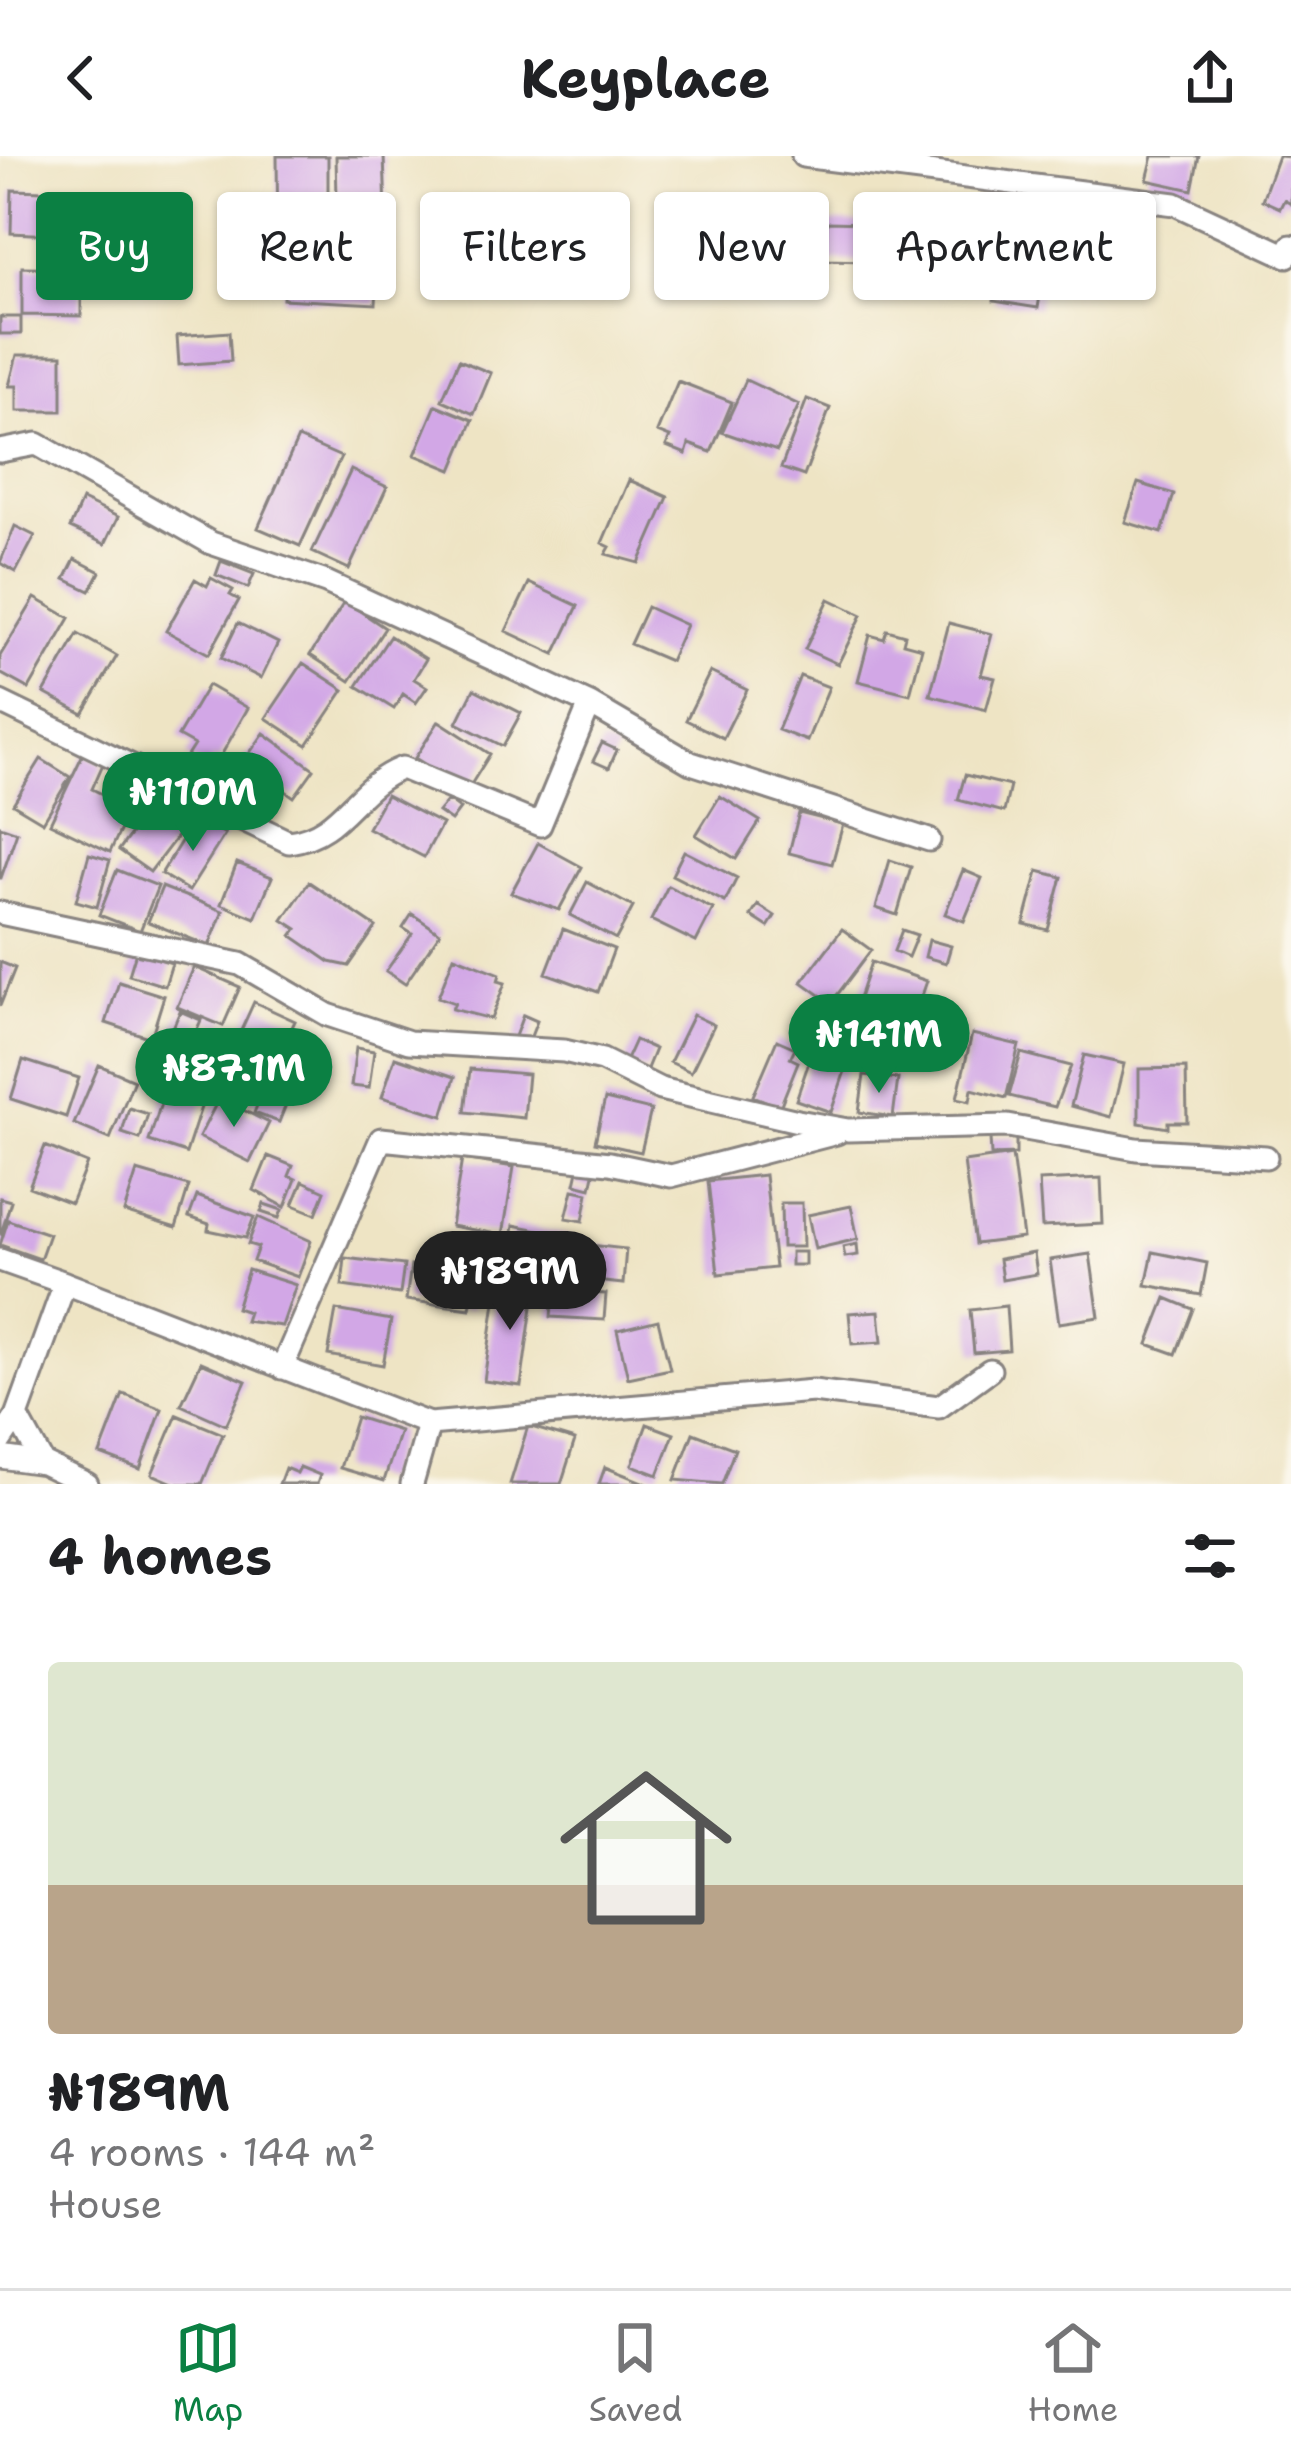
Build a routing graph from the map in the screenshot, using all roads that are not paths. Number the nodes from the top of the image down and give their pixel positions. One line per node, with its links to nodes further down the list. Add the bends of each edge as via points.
1 (803, 156): 2 (street)
2 (915, 163): 3 (street, via 1175,204 1286,256)
3 (1291, 246)
4 (0, 451): 6 (street, via 37,444 211,543 346,590)
5 (0, 702): 6 (street, via 289,842 325,834 369,786 402,768 540,825)
6 (590, 704): 7 (street, via 691,763)
7 (929, 840)
8 (0, 913): 9 (street, via 240,964 328,1015 410,1042 564,1051 660,1088)
9 (848, 1130): 10 (street, via 1008,1126 1136,1149); 13 (street, via 671,1176 381,1138)
10 (1266, 1157)
11 (0, 1260): 12 (street)
12 (65, 1283): 13 (street); 15 (street)
13 (282, 1368): 16 (street)
14 (990, 1370): 16 (street, via 939,1407 813,1390)
15 (17, 1416): 17 (street); 19 (street)
16 (429, 1424): 21 (street)
17 (0, 1441)
18 (0, 1457): 19 (street)
19 (43, 1462): 20 (street)
20 (87, 1484)
21 (412, 1484)

